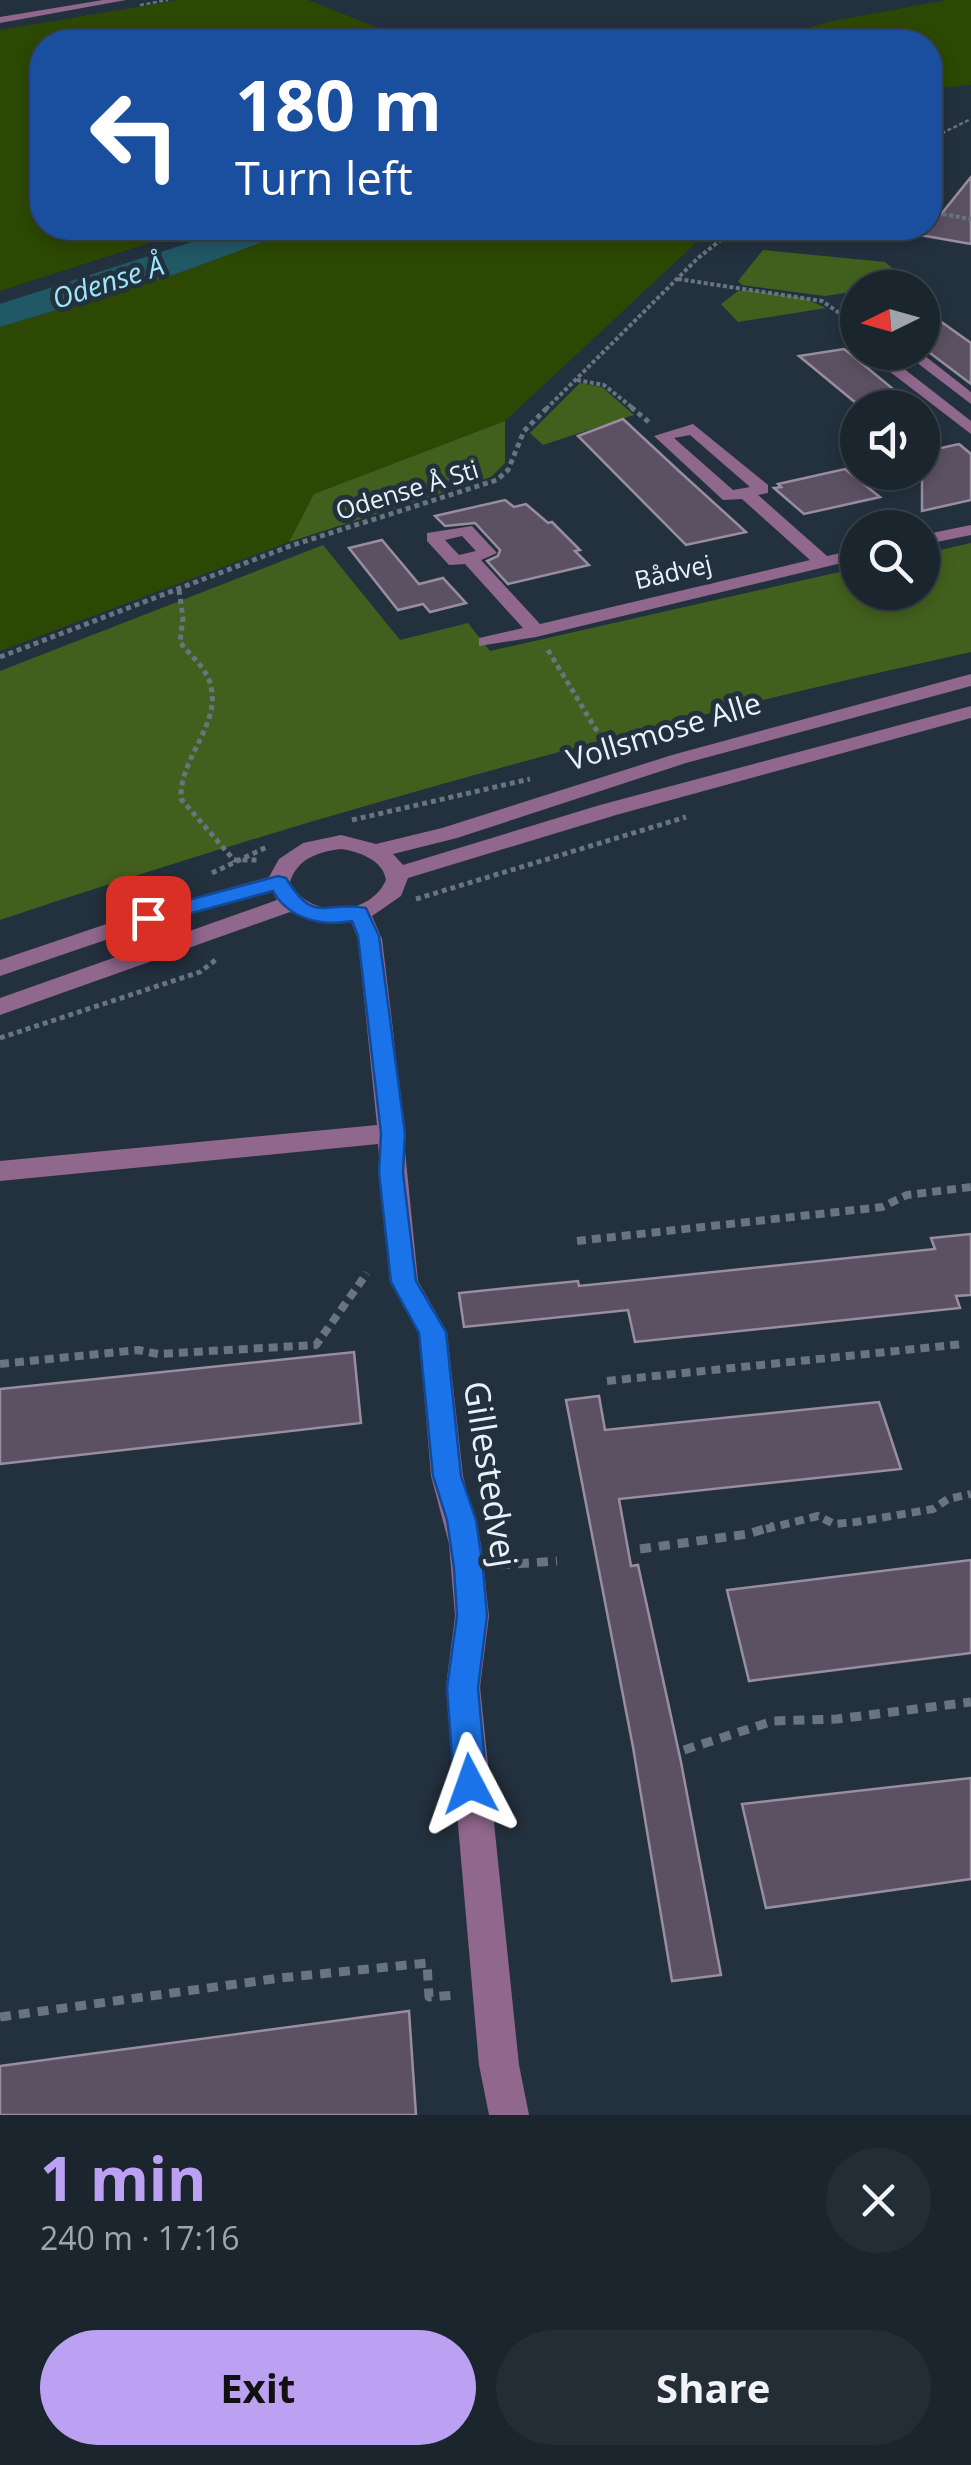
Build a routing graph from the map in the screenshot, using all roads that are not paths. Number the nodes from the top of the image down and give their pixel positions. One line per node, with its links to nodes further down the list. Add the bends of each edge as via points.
1 (121, 0): 2 (street)
2 (0, 20)
3 (896, 370): 6 (street)
4 (933, 370): 5 (street)
5 (971, 400)
6 (971, 429)
7 (746, 493): 7 (street, via 729,496 662,436 693,429 762,489); 12 (street)
8 (971, 530): 9 (street)
9 (940, 536)
10 (470, 558): 13 (street)
11 (840, 558): 12 (street, Bådvej)
12 (823, 562): 13 (street, Bådvej)
13 (536, 631): 14 (street, Bådvej)
14 (486, 642)
15 (971, 680): 17 (street, Vollsmose Alle)
16 (971, 712): 18 (street, Vollsmose Alle)
17 (378, 850): 18 (street); 19 (street, via 321,844 289,860)
18 (396, 874): 20 (street, via 393,890)
19 (284, 893): 20 (street, via 320,916); 21 (street, via 148,918); 22 (street)
20 (369, 908): 23 (street, Gillestedvej)
21 (0, 968)
22 (0, 1007)
23 (393, 1133): 24 (street); 25 (street, Gillestedvej, via 404,1282 432,1332 447,1476 468,1568 472,1616 463,1688)
24 (0, 1171)
25 (509, 2115)

